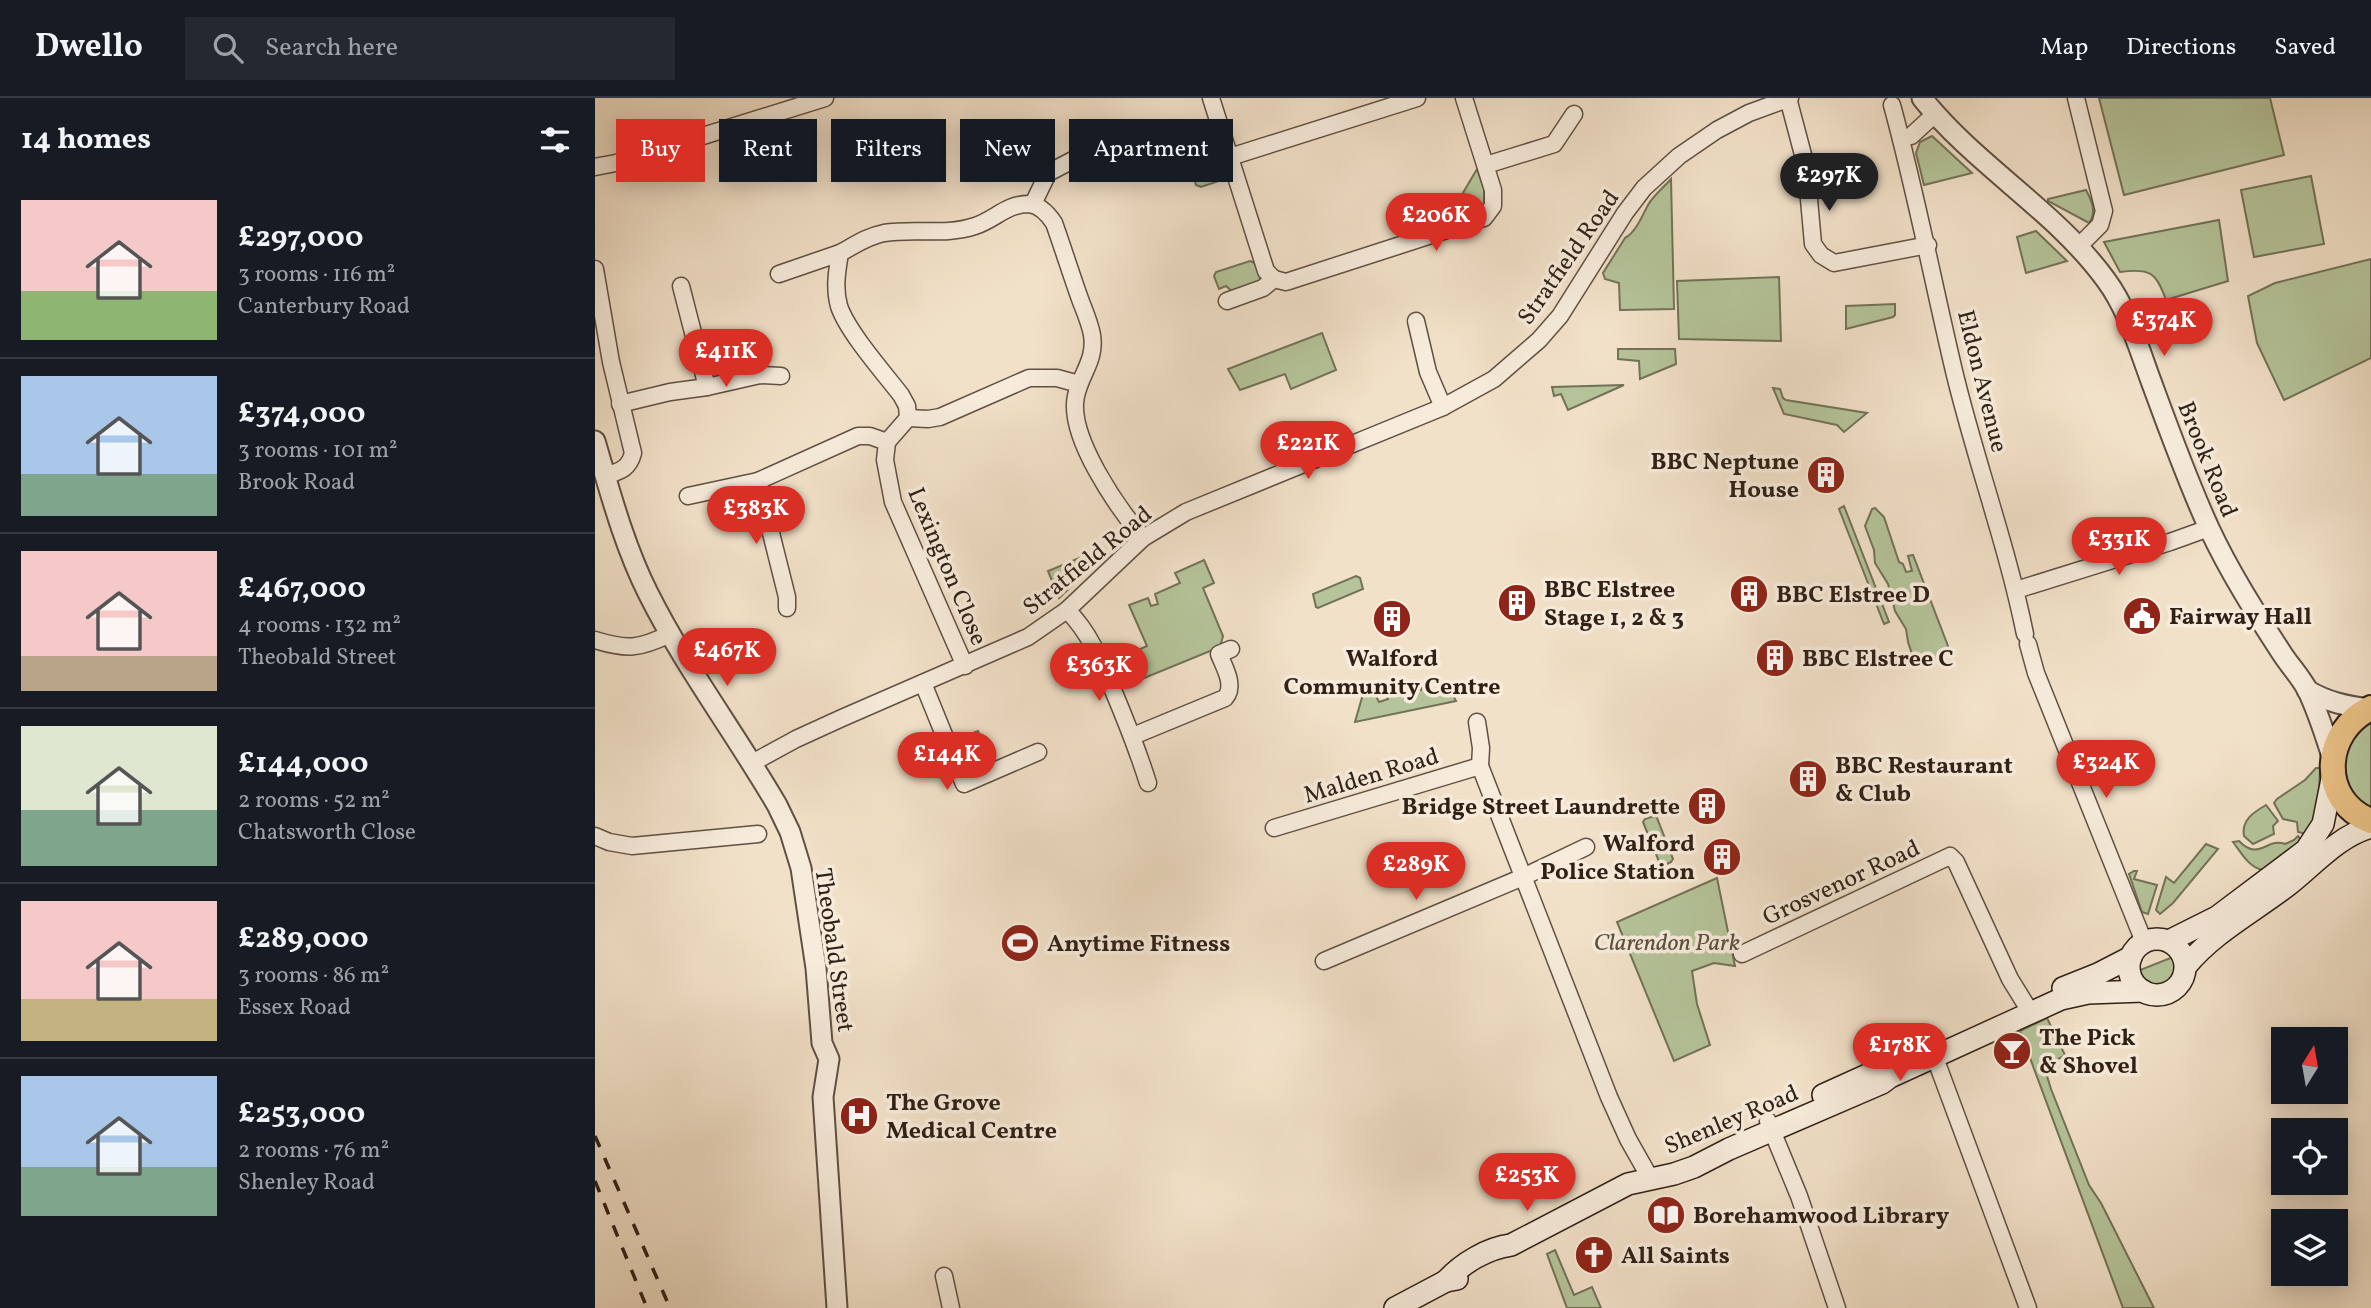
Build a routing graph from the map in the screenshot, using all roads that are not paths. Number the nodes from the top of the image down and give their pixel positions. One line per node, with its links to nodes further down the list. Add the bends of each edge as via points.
1 (825, 98): 17 (street)
2 (1211, 98): 12 (street)
3 (1417, 98): 8 (street)
4 (1464, 98): 16 (street)
5 (1789, 98): 20 (street, via 1806,166 1813,244 1821,255 1834,263); 33 (street, Stratfield Road, via 1749,113 1679,156 1631,205 1578,290 1539,341 1494,379)
6 (1922, 98): 11 (street, Brook Road)
7 (2076, 98): 21 (street, via 2104,211 2100,225)
8 (1382, 103): 14 (street)
9 (1892, 105): 13 (street, Eldon Avenue)
10 (1574, 114): 16 (street, via 1553,144)
11 (1935, 114): 13 (street, via 1911,136); 21 (street, Brook Road)
12 (1218, 119)
13 (1901, 138): 20 (street, Eldon Avenue)
14 (1233, 157)
15 (1069, 162): 19 (street, via 1048,173)
16 (1486, 165): 25 (street, via 1494,198 1484,218 1286,282)
17 (595, 167)
18 (1233, 167): 25 (street, via 1266,271)
19 (1033, 204): 22 (street, via 1013,205 977,225 952,231 882,234); 30 (street, via 1054,223 1092,334 1092,358)
20 (1928, 245): 42 (street, Eldon Avenue, via 1955,372)
21 (2078, 247): 40 (street, Brook Road, via 2123,308)
22 (840, 253): 24 (street); 34 (street, via 836,275 840,308 901,395)
23 (595, 269): 32 (street)
24 (779, 274)
25 (1274, 279): 27 (street)
26 (681, 286): 31 (street)
27 (1227, 302)
28 (1416, 321): 33 (street, via 1428,372)
29 (781, 376): 31 (street, via 760,375)
30 (1079, 384): 34 (street, via 1057,378 1029,379 940,417); 41 (street, via 1075,413 1096,471)
31 (708, 387): 32 (street)
32 (620, 404): 37 (street, via 633,453 631,463)
33 (1443, 407): 41 (street, Stratfield Road, via 1207,503)
34 (908, 418): 36 (street)
35 (595, 440): 37 (street, Theobald Street)
36 (887, 442): 38 (street, via 858,436); 48 (street, Lexington Close, via 885,460 893,502)
37 (605, 476): 45 (street, Theobald Street, via 637,569)
38 (758, 481): 39 (street); 43 (street)
39 (688, 496)
40 (2209, 528): 42 (street); 50 (street, Brook Road, via 2245,595)
41 (1143, 538): 44 (street, Stratfield Road)
42 (2016, 590): 67 (street, Eldon Avenue, via 2036,673)
43 (787, 608)
44 (1067, 610): 48 (street, Stratfield Road, via 1028,637); 53 (street, via 1097,651)
45 (670, 634): 46 (street, via 625,648); 55 (street, Theobald Street)
46 (595, 640)
47 (1231, 649): 53 (street, via 1219,654 1231,686 1225,698)
48 (965, 666): 49 (street, Stratfield Road)
49 (923, 683): 54 (street, via 964,784); 55 (street, Stratfield Road, via 796,738)
50 (2307, 690): 51 (street, via 2322,699); 57 (street, Brook Road)
51 (2370, 709): 57 (main road, via 2348,724 2335,747)
52 (1477, 722): 56 (street)
53 (1133, 736): 58 (street)
54 (1038, 752)
55 (752, 763): 77 (street, Theobald Street, via 790,832 809,908 822,1043 829,1059 823,1097)
56 (1480, 766): 61 (street, Malden Road); 65 (street)
57 (2333, 767): 59 (main road, via 2343,800); 66 (main road, via 2323,824 2306,850 2217,916)
58 (1148, 783)
59 (2371, 821)
60 (2371, 827): 70 (main road, via 2344,840 2200,949)
61 (1274, 828)
62 (758, 834): 63 (street, via 632,846)
63 (595, 836)
64 (1586, 847): 65 (street)
65 (1523, 877): 69 (street); 75 (street, via 1609,1097)
66 (2169, 941): 67 (main road, via 2156,938); 70 (main road, via 2182,952)
67 (2137, 949): 71 (main road, via 2130,976); 72 (main road, Shenley Road)
68 (1742, 954): 72 (street, Grosvenor Road, via 1950,856)
69 (1324, 961)
70 (2186, 967): 71 (main road, via 2174,990 2161,995)
71 (2143, 991): 72 (main road, Shenley Road, via 2088,993)
72 (2028, 1008): 73 (main road, Shenley Road)
73 (1933, 1052): 74 (main road, Shenley Road, via 1853,1080); 81 (street)
74 (1770, 1127): 75 (main road, Shenley Road, via 1667,1166); 80 (street)
75 (1650, 1178): 79 (main road, Shenley Road, via 1563,1218 1511,1245 1504,1256)
76 (944, 1276): 78 (street)
77 (837, 1308)
78 (951, 1308)
79 (1395, 1308)
80 (1837, 1308)
81 (2028, 1308)

